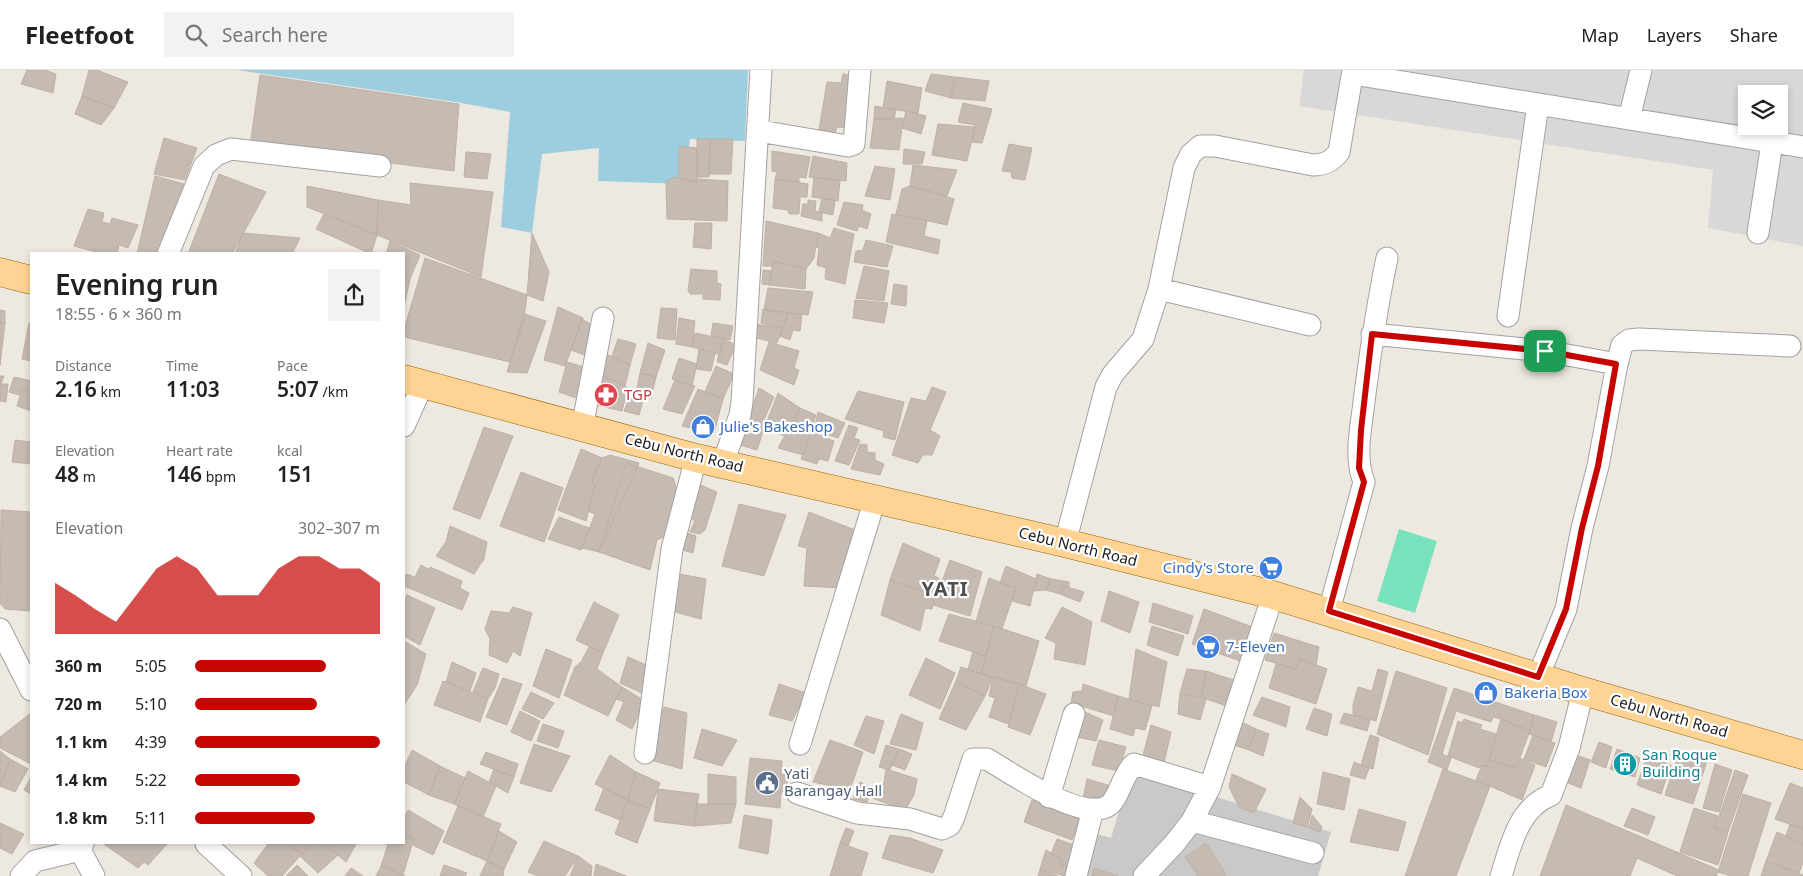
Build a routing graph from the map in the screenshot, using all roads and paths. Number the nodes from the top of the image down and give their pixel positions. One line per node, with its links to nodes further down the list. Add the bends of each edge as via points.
1 (761, 70): 7 (street)
2 (860, 70): 7 (street, via 856,141 851,146)
3 (1641, 70): 6 (street)
4 (1353, 72): 5 (street); 16 (street, via 1339,152 1332,160 1313,165 1215,146 1200,146 1191,154 1184,168)
5 (1538, 104): 6 (street); 17 (street)
6 (1629, 119): 8 (street)
7 (759, 131): 27 (street, via 742,402)
8 (1772, 143): 9 (street); 11 (street)
9 (1803, 147)
10 (380, 166): 12 (street, via 231,149 216,155 204,166)
11 (1758, 233)
12 (169, 252)
13 (1387, 258): 20 (street)
14 (0, 272): 15 (main road)
15 (30, 280)
16 (1159, 290): 19 (street); 29 (street, via 1143,339 1117,368 1106,387)
17 (1508, 316)
18 (603, 318): 25 (street)
19 (1310, 325)
20 (1372, 334): 22 (street, via 1545,351); 31 (street, via 1361,430 1359,468 1364,482)
21 (1790, 346): 22 (street, via 1629,340 1622,345)
22 (1616, 364): 33 (street, via 1598,466 1566,609)
23 (413, 382): 24 (street); 25 (main road, Cebu North Road)
24 (405, 421)
25 (582, 428): 26 (main road, Cebu North Road)
26 (696, 458): 27 (main road, Cebu North Road); 38 (street, via 672,549)
27 (723, 463): 28 (main road, Cebu North Road)
28 (875, 499): 29 (main road, Cebu North Road); 37 (street)
29 (1066, 543): 30 (main road, Cebu North Road)
30 (1273, 595): 31 (main road, Cebu North Road); 40 (street)
31 (1329, 611): 33 (main road, Cebu North Road)
32 (0, 629): 34 (street)
33 (1538, 677): 35 (main road, Cebu North Road)
34 (30, 688)
35 (1583, 692): 39 (main road, Cebu North Road); 53 (street, via 1569,748 1552,795 1541,799 1517,827)
36 (1074, 714): 42 (street)
37 (800, 744)
38 (645, 753)
39 (1803, 755)
40 (1210, 787): 43 (street, via 1134,764 1124,776 1112,802 1103,808); 44 (street)
41 (797, 794): 42 (street, via 857,813 910,819 942,829 954,818 969,768 973,759 978,757 987,758)
42 (1049, 797): 43 (street)
43 (1093, 809): 51 (street)
44 (1192, 821): 47 (street); 52 (street)
45 (206, 844): 50 (street)
46 (81, 846): 48 (street, via 72,852 35,861); 49 (street)
47 (1313, 853)
48 (21, 876)
49 (94, 876)
50 (241, 876)
51 (1076, 876)
52 (1144, 876)
53 (1502, 876)

